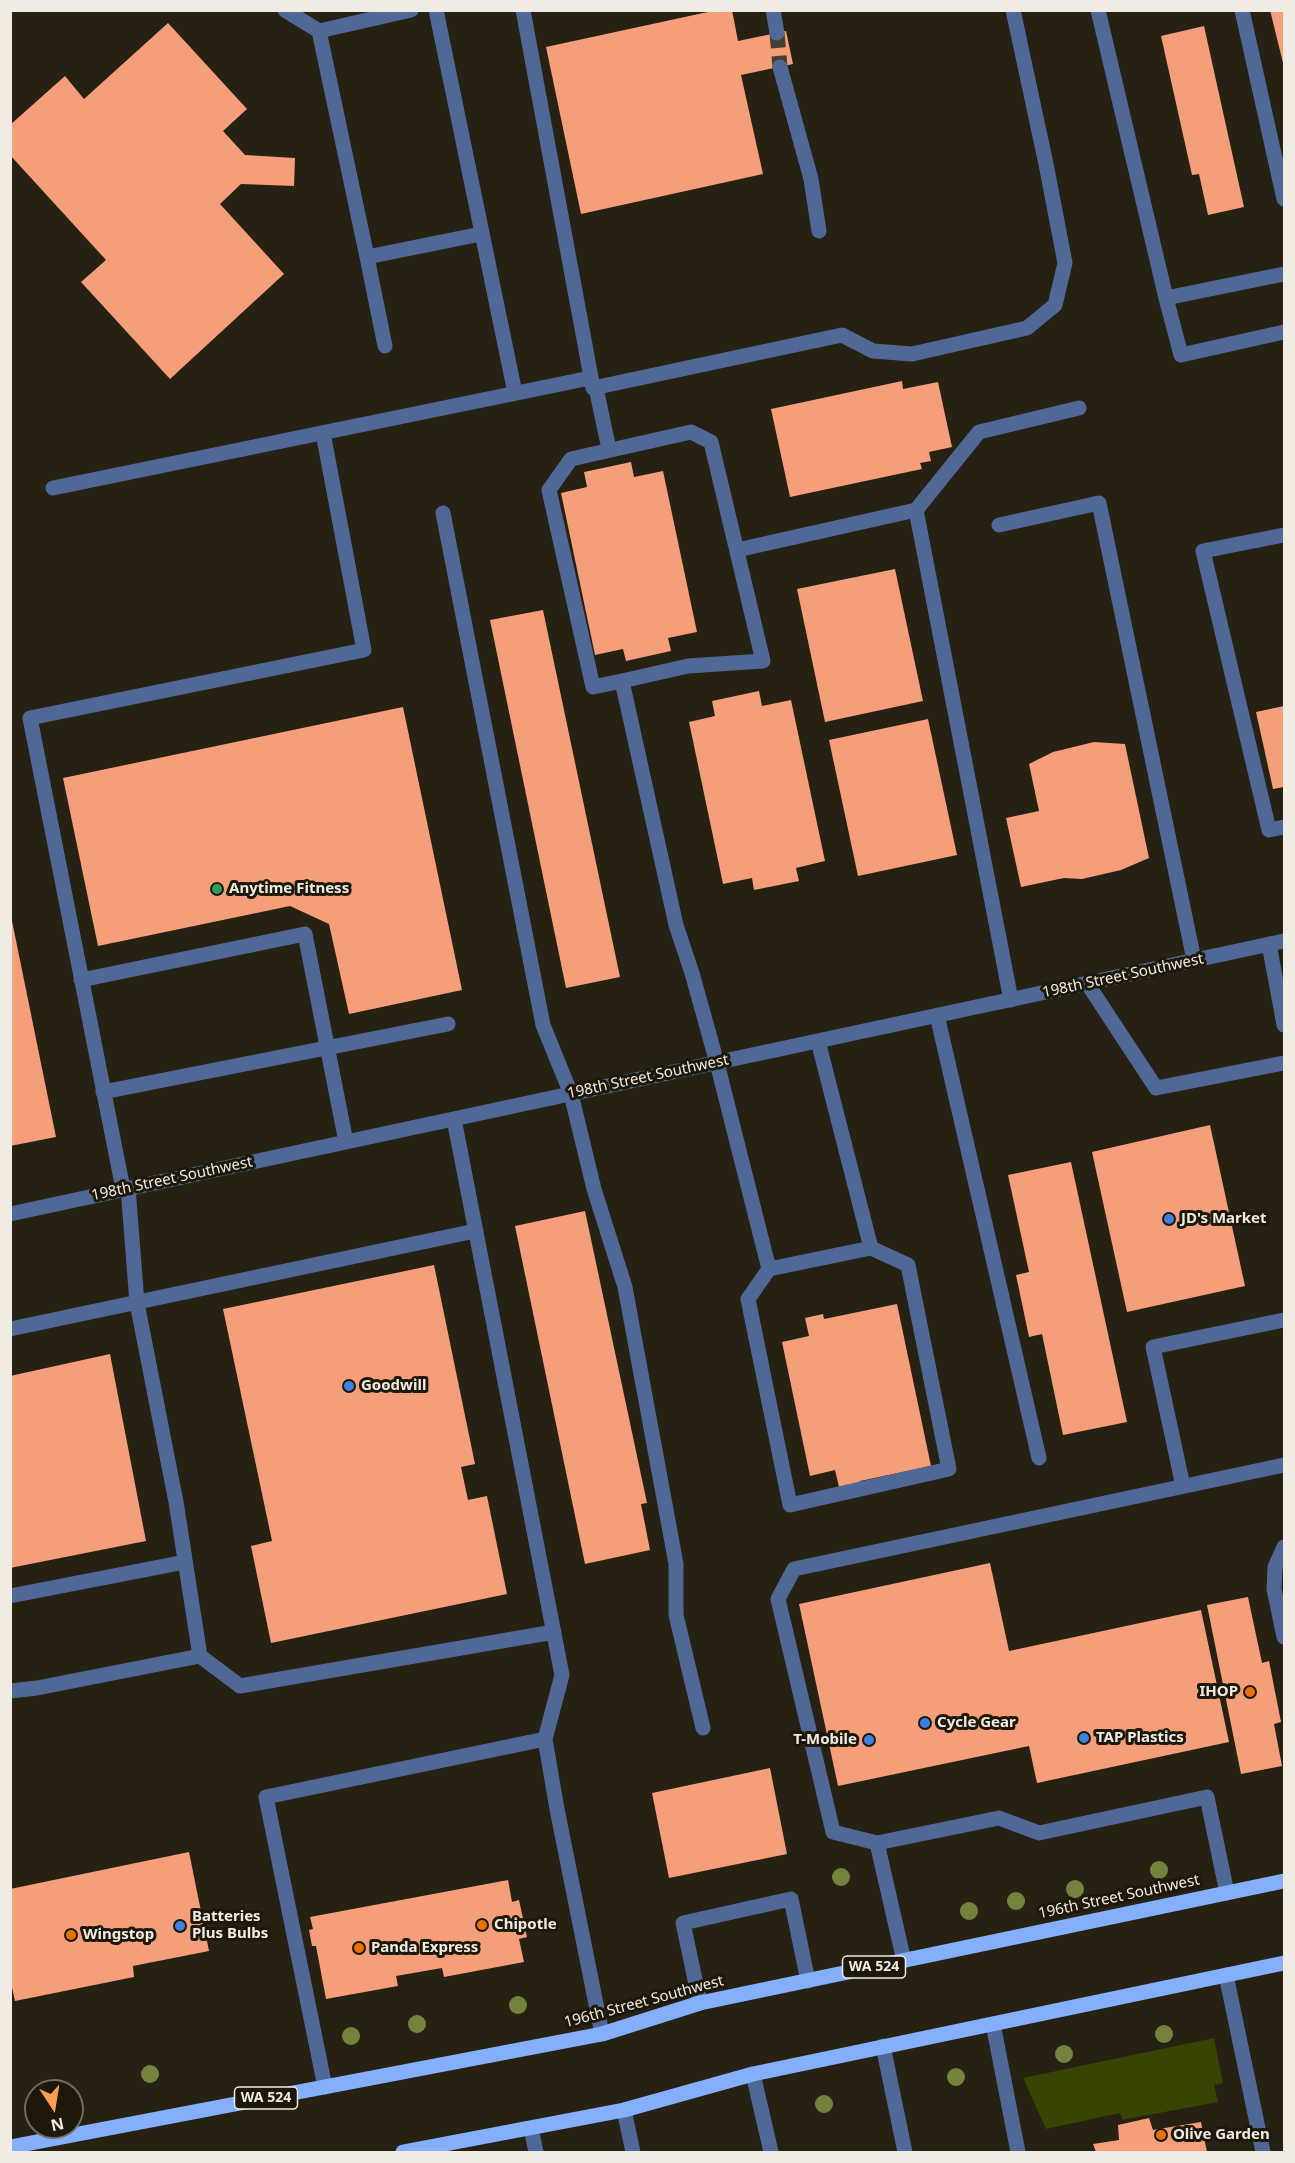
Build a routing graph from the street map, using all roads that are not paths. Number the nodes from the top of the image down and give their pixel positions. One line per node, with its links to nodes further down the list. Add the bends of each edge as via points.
1 (285, 10): 9 (street)
2 (411, 10): 9 (street)
3 (436, 10): 14 (street)
4 (523, 10): 20 (street)
5 (773, 10): 10 (street)
6 (1013, 10): 20 (street, via 1065,263 1054,305 1028,328 912,354 873,351 842,335)
7 (1098, 10): 17 (street)
8 (1242, 10): 12 (street)
9 (319, 31): 15 (street)
10 (777, 33)
11 (780, 67): 13 (street, via 811,179)
12 (1284, 199)
13 (819, 231)
14 (482, 234): 15 (street); 21 (street)
15 (367, 257): 19 (street)
16 (1284, 274): 17 (street)
17 (1166, 298): 18 (street, via 1181,355)
18 (1284, 332)
19 (385, 345)
20 (593, 383): 21 (street); 24 (street)
21 (514, 393): 23 (street)
22 (1079, 408): 26 (street, via 979,432)
23 (323, 433): 25 (street); 36 (street, via 364,650 30,718)
24 (609, 449): 30 (street, via 691,432 711,442); 31 (street, via 571,459 549,490 592,687)
25 (54, 488)
26 (916, 510): 30 (street); 38 (street)
27 (443, 513): 47 (street, via 543,1024)
28 (999, 525): 35 (street, via 1099,503)
29 (1284, 535): 32 (street, via 1203,551 1269,830)
30 (737, 550): 31 (street, via 763,661 688,666)
31 (622, 681): 44 (street, via 676,925)
32 (1284, 827)
33 (1284, 941): 34 (street, 198th Street Southwest)
34 (1269, 944): 35 (street, 198th Street Southwest); 41 (street)
35 (1194, 960): 37 (street, 198th Street Southwest)
36 (81, 980): 43 (street, via 305,934); 46 (street)
37 (1088, 983): 38 (street, 198th Street Southwest); 45 (street, via 1156,1088)
38 (1011, 1000): 39 (street, 198th Street Southwest)
39 (937, 1015): 42 (street, 198th Street Southwest); 58 (street)
40 (448, 1024): 43 (street)
41 (1284, 1025)
42 (818, 1041): 44 (street, 198th Street Southwest); 53 (street)
43 (327, 1049): 46 (street); 49 (street)
44 (717, 1063): 47 (street, 198th Street Southwest); 54 (street)
45 (1284, 1063)
46 (104, 1092): 50 (street)
47 (571, 1094): 48 (street, 198th Street Southwest); 68 (street, via 594,1189 625,1287 676,1564 676,1615)
48 (454, 1119): 49 (street, 198th Street Southwest); 52 (street)
49 (345, 1142): 50 (street, 198th Street Southwest)
50 (126, 1189): 51 (street, 198th Street Southwest); 55 (street)
51 (10, 1214)
52 (475, 1231): 55 (street); 64 (street)
53 (871, 1248): 54 (street); 54 (street, via 908,1265 949,1469 790,1505 748,1299)
54 (769, 1269)
55 (137, 1303): 57 (street); 62 (street)
56 (1284, 1320): 60 (street, via 1153,1347)
57 (10, 1329)
58 (1039, 1458)
59 (1284, 1465): 60 (street)
60 (1184, 1486): 70 (street, via 794,1569 778,1599 833,1832)
61 (1284, 1547): 65 (street, via 1275,1567 1274,1588)
62 (185, 1562): 63 (street); 66 (street)
63 (10, 1596)
64 (554, 1632): 66 (street, via 240,1686); 69 (street, via 562,1675)
65 (1284, 1637)
66 (200, 1656): 67 (street)
67 (10, 1691)
68 (704, 1728)
69 (545, 1739): 79 (street); 82 (street, via 266,1797)
70 (878, 1843): 72 (street, via 999,1818 1039,1833 1207,1797); 73 (street)
71 (1284, 1881): 72 (main road, 196th Street Southwest / WA 524)
72 (1227, 1893): 73 (main road, 196th Street Southwest / WA 524)
73 (904, 1961): 76 (main road, 196th Street Southwest / WA 524)
74 (1284, 1963): 75 (main road)
75 (1226, 1975): 78 (main road); 92 (street)
76 (808, 1981): 77 (main road, 196th Street Southwest / WA 524); 77 (street, via 791,1899 683,1923)
77 (700, 2003): 79 (main road, 196th Street Southwest / WA 524)
78 (993, 2024): 80 (main road); 91 (street)
79 (602, 2034): 82 (main road, 196th Street Southwest / WA 524)
80 (883, 2046): 81 (main road); 90 (street)
81 (753, 2074): 83 (main road); 89 (street)
82 (325, 2087): 85 (main road, 196th Street Southwest / WA 524)
83 (624, 2110): 84 (main road); 88 (street)
84 (531, 2128): 86 (main road); 87 (street)
85 (10, 2147)
86 (403, 2152)
87 (536, 2152)
88 (633, 2152)
89 (771, 2152)
90 (905, 2152)
91 (1018, 2152)
92 (1263, 2152)

